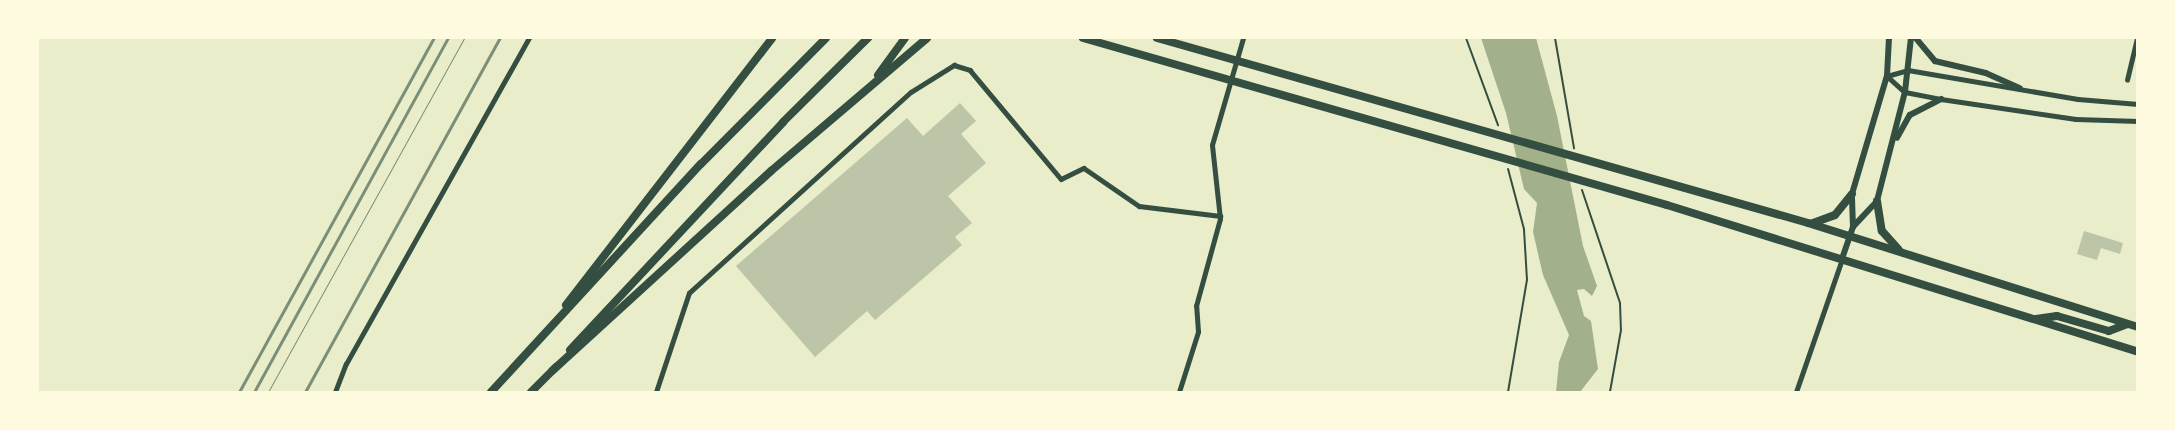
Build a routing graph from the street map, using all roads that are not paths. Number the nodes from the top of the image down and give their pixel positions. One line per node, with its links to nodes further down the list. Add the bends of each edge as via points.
1 (529, 38): 40 (street, via 346,364)
2 (771, 38): 37 (main road)
3 (826, 38): 37 (main road, via 760,102)
4 (868, 38): 39 (main road, via 782,122)
5 (905, 38): 21 (main road)
6 (927, 38): 21 (main road)
7 (1083, 38): 18 (main road)
8 (1157, 38): 14 (main road)
9 (1243, 38): 14 (street)
10 (1889, 38): 16 (street)
11 (1912, 38): 15 (street)
12 (1916, 38): 19 (street, via 1936,61 1996,76)
13 (2137, 38): 17 (street)
14 (1236, 62): 18 (street); 29 (main road)
15 (1908, 70): 16 (street); 19 (street); 20 (street)
16 (1887, 76): 20 (street); 26 (street)
17 (2127, 80)
18 (1229, 83): 28 (street, via 1212,146); 33 (main road, via 1594,183)
19 (2020, 88): 23 (street, via 2109,104)
20 (1905, 92): 22 (street); 25 (street)
21 (861, 93): 39 (main road)
22 (1941, 99): 24 (street, via 2076,119); 25 (street, via 1910,115)
23 (2138, 104)
24 (2138, 121)
25 (1893, 147): 27 (street)
26 (1852, 194): 29 (main road, via 1835,215); 30 (street)
27 (1877, 201): 30 (street); 32 (main road, via 1882,231 1894,247)
28 (1220, 216): 43 (street, via 1139,206 1084,168 1061,179 970,70 954,65 911,92 689,293); 44 (street, via 1196,306 1198,332)
29 (1808, 223): 31 (main road)
30 (1853, 227): 31 (street)
31 (1850, 236): 32 (main road); 33 (street)
32 (1907, 254): 35 (main road)
33 (1842, 259): 34 (main road); 45 (street)
34 (2036, 320): 35 (main road, via 2057,316 2109,331); 38 (main road)
35 (2127, 324): 36 (main road)
36 (2138, 327)
37 (538, 340): 41 (main road)
38 (2138, 352)
39 (552, 371): 42 (main road)
40 (335, 392)
41 (491, 392)
42 (531, 392)
43 (656, 392)
44 (1179, 392)
45 (1796, 392)

